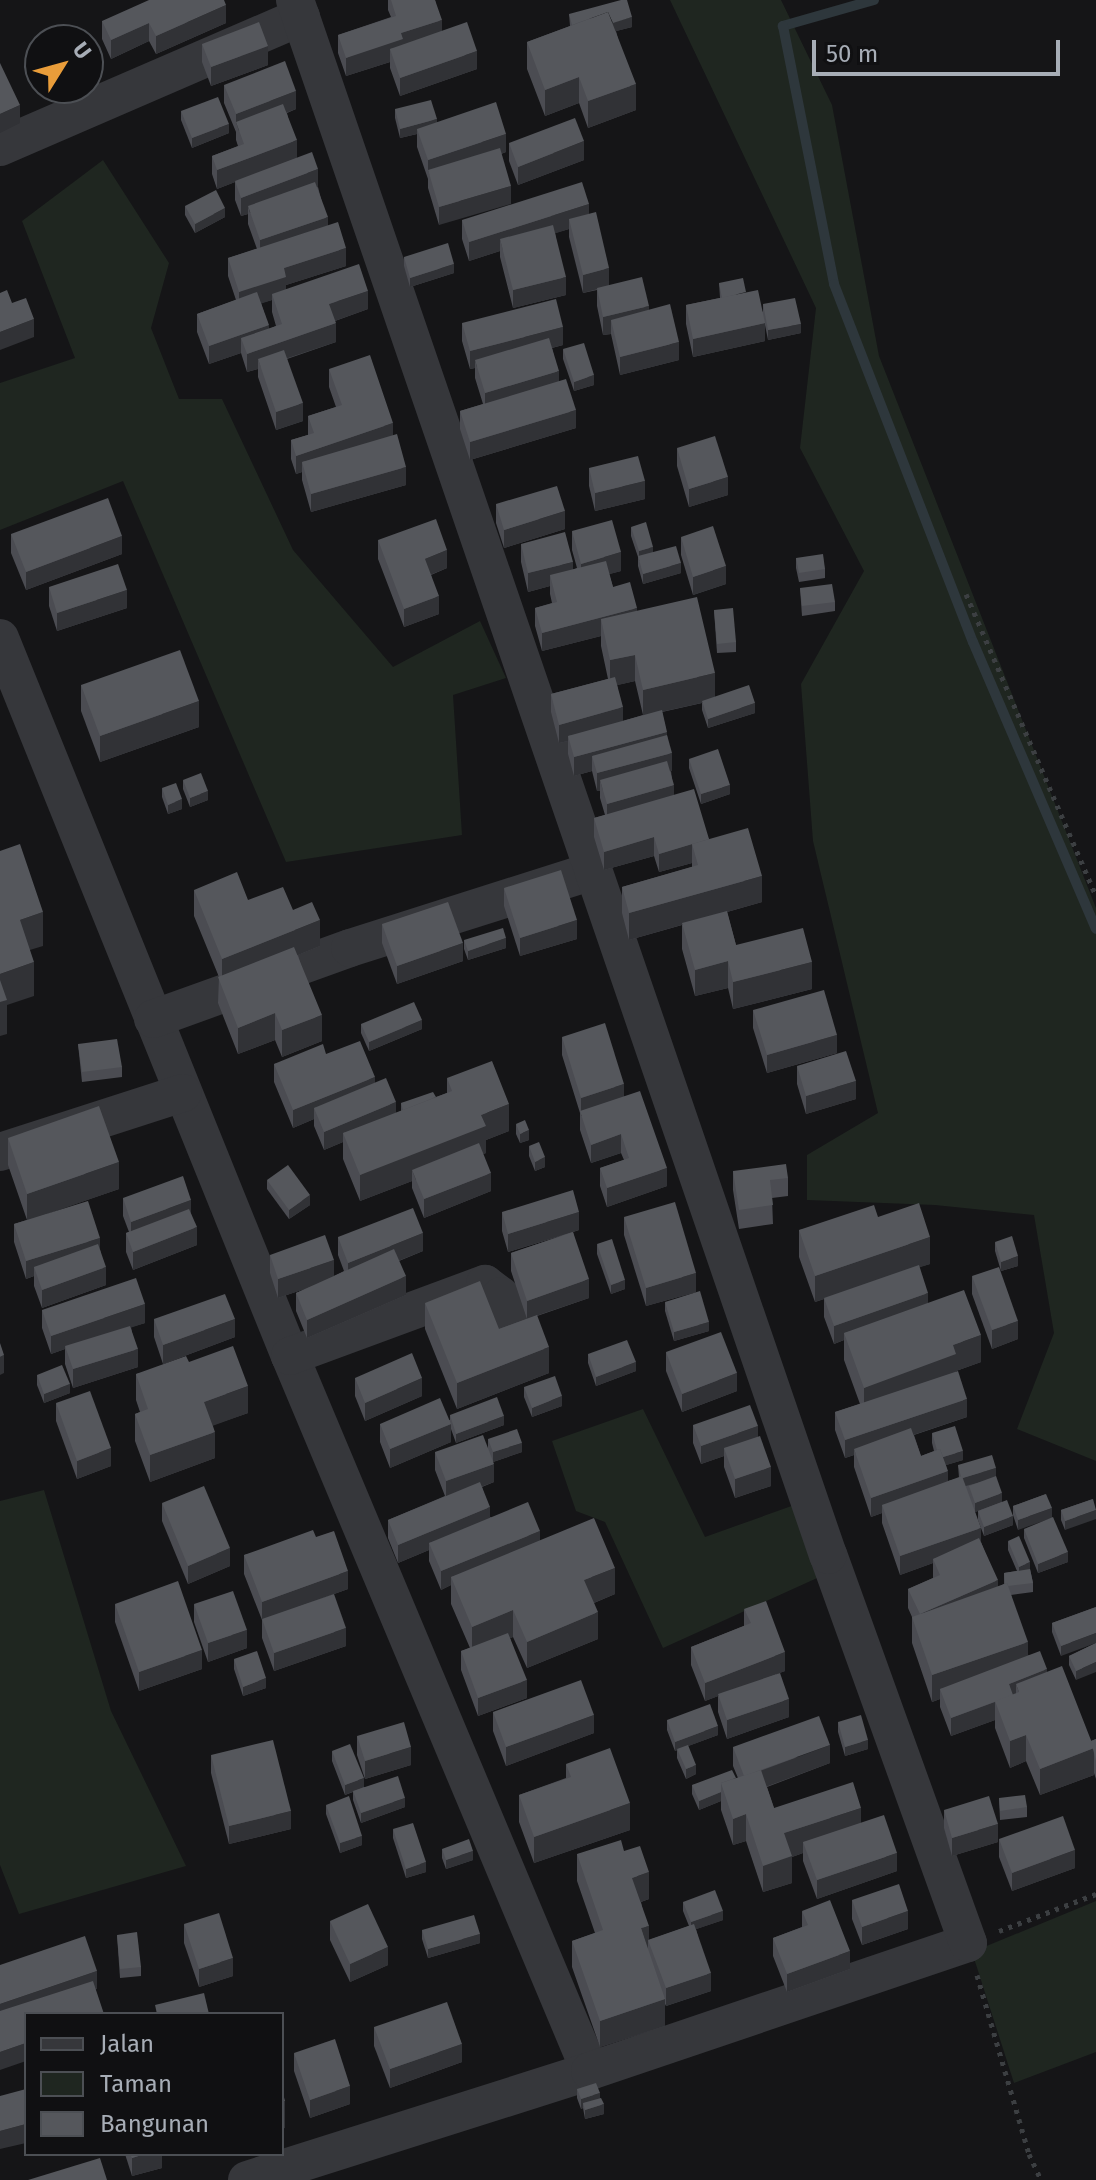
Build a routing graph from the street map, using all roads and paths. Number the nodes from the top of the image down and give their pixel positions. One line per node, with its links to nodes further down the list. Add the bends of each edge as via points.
1 (298, 8): 2 (street); 5 (street)
2 (0, 147)
3 (966, 594): 6 (path)
4 (0, 638): 7 (street)
5 (593, 871): 7 (street, via 350,948); 13 (street, via 828,1555)
6 (1096, 896)
7 (153, 1019): 8 (street)
8 (183, 1093): 9 (street); 11 (street)
9 (0, 1152)
10 (516, 1337): 11 (street, via 501,1296 485,1284)
11 (290, 1356): 14 (street)
12 (1096, 1894): 13 (path)
13 (968, 1943): 14 (street); 16 (path)
14 (590, 2071): 15 (street)
15 (247, 2180)
16 (1041, 2180)

